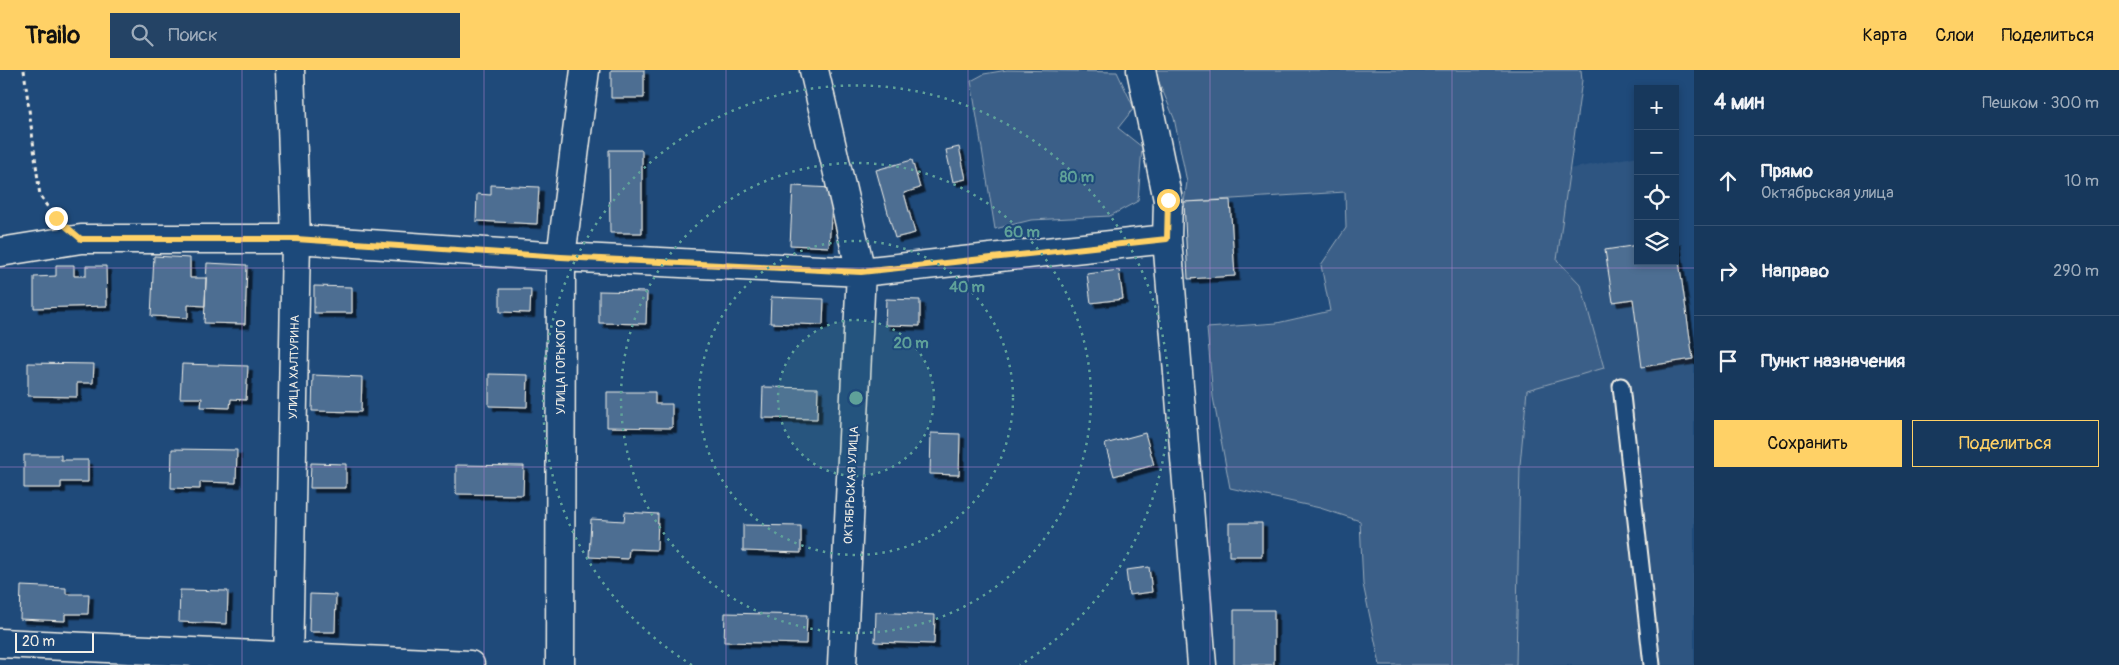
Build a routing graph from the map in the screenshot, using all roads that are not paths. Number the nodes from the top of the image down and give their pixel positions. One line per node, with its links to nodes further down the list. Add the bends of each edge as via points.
1 (290, 70): 5 (street, УЛИЦА ХАЛТУРИНА)
2 (585, 70): 8 (street, УЛИЦА ГОРЬКОГО)
3 (814, 70): 9 (street, ОКТЯБРЬСКАЯ УЛИЦА)
4 (1141, 70): 6 (street, via 1168,200)
5 (296, 239): 7 (street, via 81,239); 8 (street); 12 (street, УЛИЦА ХАЛТУРИНА)
6 (1167, 239): 9 (street); 16 (street)
7 (0, 252)
8 (561, 257): 9 (street); 14 (street, УЛИЦА ГОРЬКОГО)
9 (861, 272): 15 (street, ОКТЯБРЬСКАЯ УЛИЦА)
10 (1621, 386): 17 (lane)
11 (0, 643): 12 (street)
12 (288, 661): 13 (street)
13 (470, 665)
14 (560, 665)
15 (842, 665)
16 (1202, 665)
17 (1652, 665)

